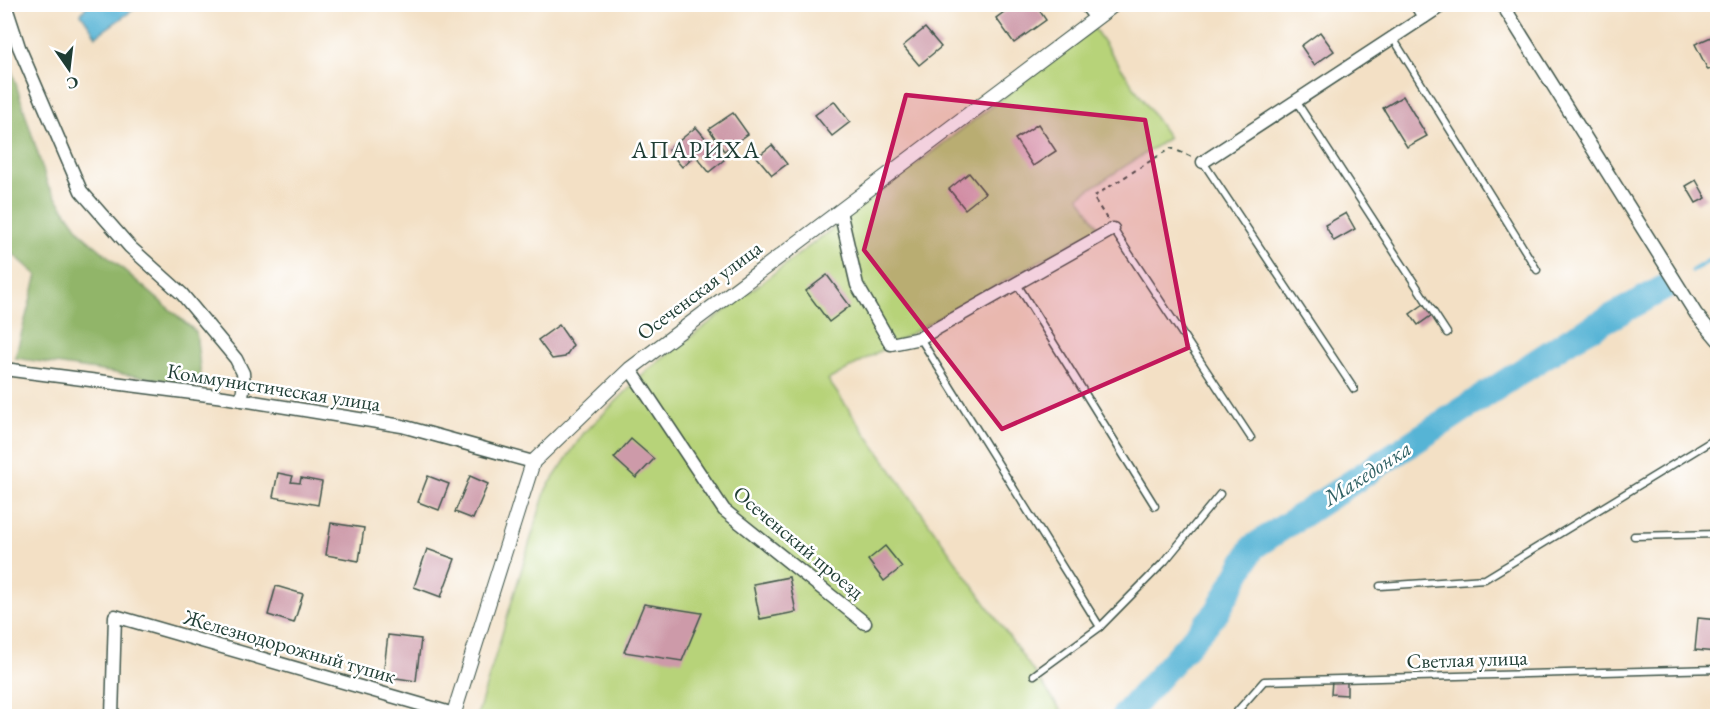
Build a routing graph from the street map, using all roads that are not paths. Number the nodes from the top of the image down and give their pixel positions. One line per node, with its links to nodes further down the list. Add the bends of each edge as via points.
1 (5, 4): 22 (street, via 19,47 81,191 130,247 182,294 236,359 243,379)
2 (1085, 4): 8 (street)
3 (1115, 4): 8 (street, Осеченская улица)
4 (1416, 4): 7 (street)
5 (1444, 4): 7 (street)
6 (1502, 4): 18 (street, via 1696,314)
7 (1424, 17): 9 (street)
8 (1096, 18): 12 (street, Осеченская улица)
9 (1392, 37): 10 (street); 14 (lane)
10 (1296, 100): 11 (street); 16 (lane)
11 (1203, 162): 21 (lane)
12 (840, 211): 17 (street, via 857,285 891,344); 20 (street, Осеченская улица)
13 (1113, 229): 15 (street); 24 (lane)
14 (1537, 270)
15 (1017, 284): 17 (street); 27 (lane)
16 (1447, 333)
17 (920, 338): 32 (lane)
18 (1718, 340)
19 (4, 369): 22 (street, Коммунистическая улица)
20 (630, 369): 25 (street, Осеченская улица); 31 (street, Осеченский проезд, via 724,510)
21 (1353, 388)
22 (241, 400): 25 (street, Коммунистическая улица, via 402,426)
23 (1718, 437): 30 (lane, via 1485,579)
24 (1251, 438)
25 (533, 462): 35 (street, Осеченская улица)
26 (1220, 494): 32 (lane, via 1165,561)
27 (1155, 506)
28 (1718, 534): 29 (lane)
29 (1634, 536)
30 (1380, 586)
31 (865, 623)
32 (1100, 627): 34 (lane)
33 (1718, 669): 37 (lane, Светлая улица, via 1264,681)
34 (1034, 675)
35 (453, 715): 36 (street, Железнодорожный тупик, via 115,616)
36 (112, 717)
37 (1233, 717)

